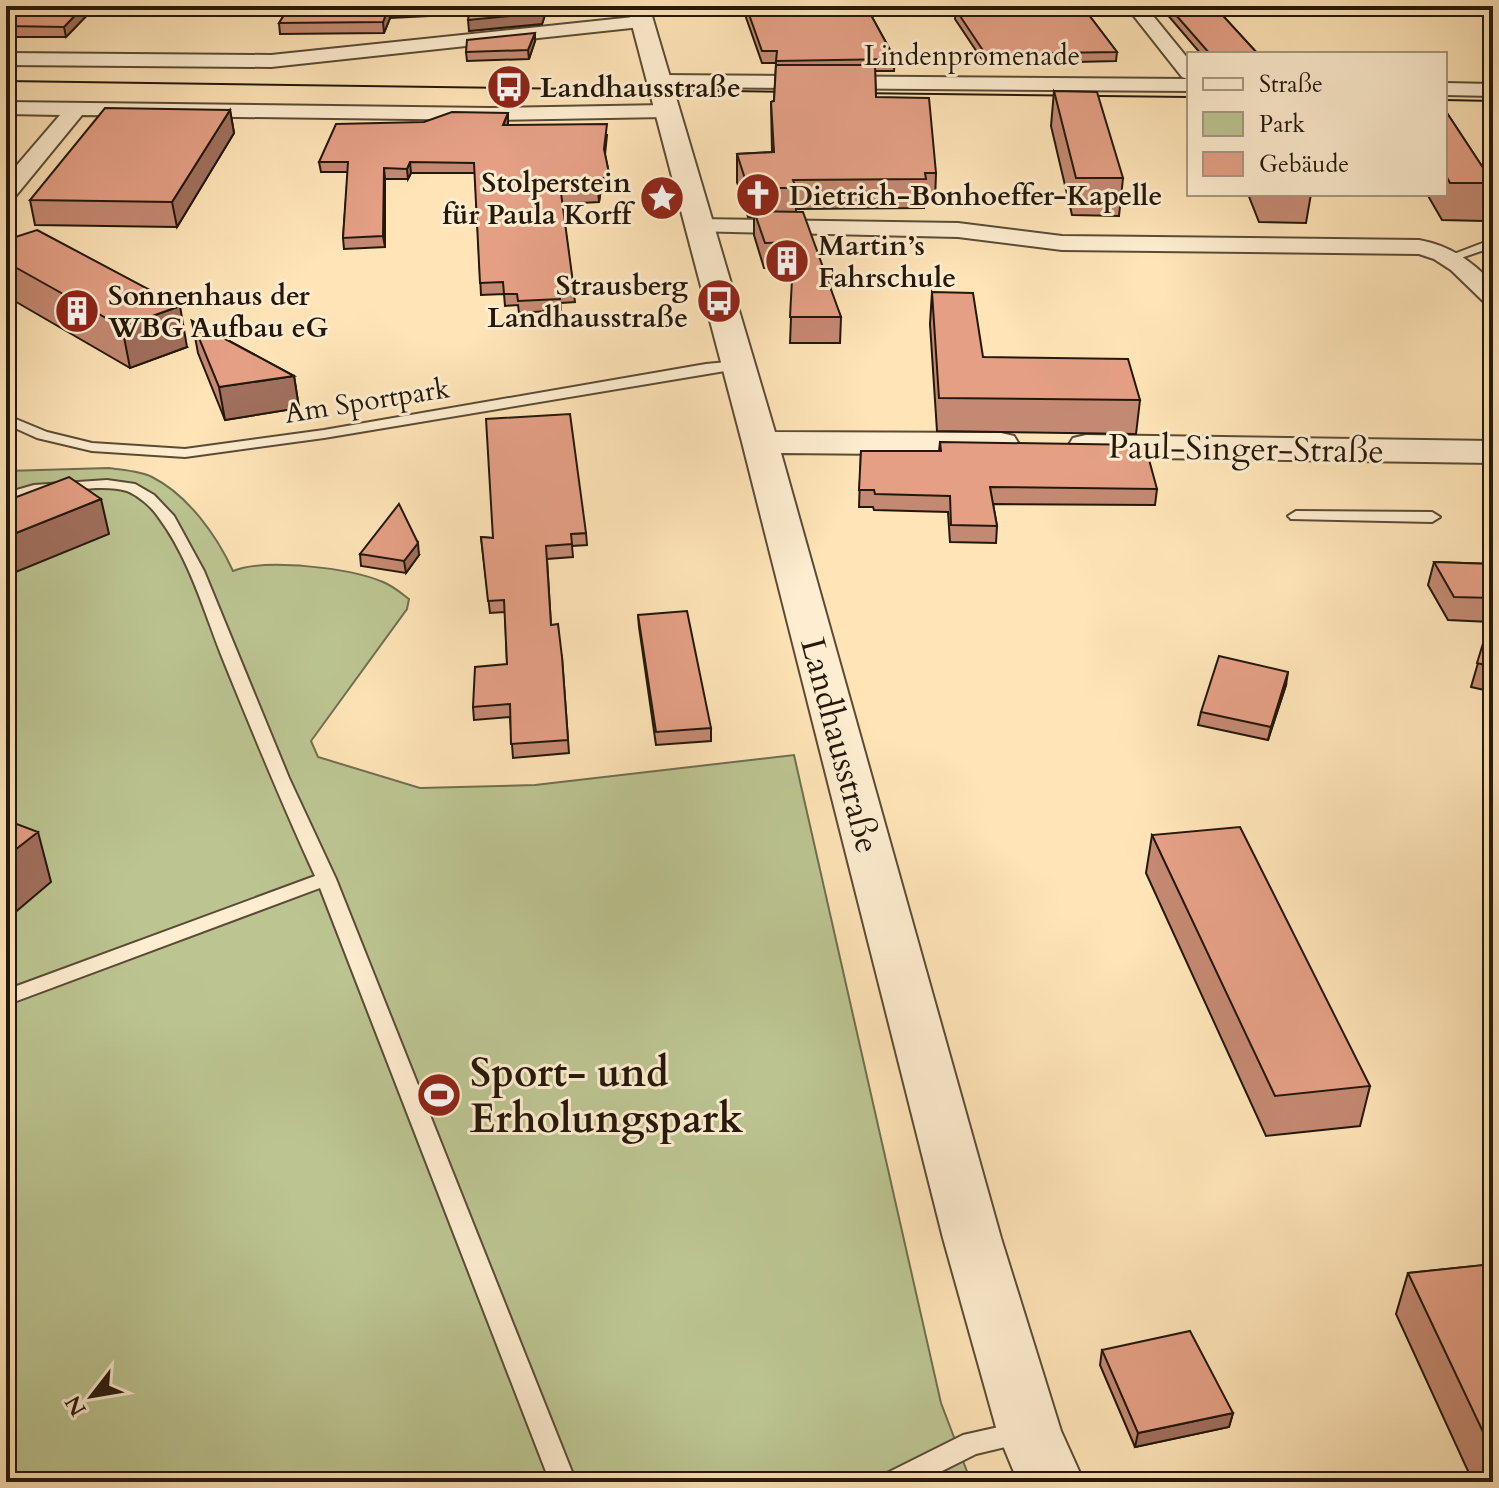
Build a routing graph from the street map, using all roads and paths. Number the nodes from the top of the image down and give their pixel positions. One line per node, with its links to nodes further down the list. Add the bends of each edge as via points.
1 (1135, 6): 4 (street)
2 (640, 14): 3 (street, via 271,61); 8 (street, Landhausstraße)
3 (6, 59)
4 (1187, 71)
5 (1187, 85): 8 (street, Lindenpromenade)
6 (1447, 89): 7 (street)
7 (1493, 90)
8 (663, 98): 9 (street, Lindenpromenade); 13 (street, via 490,114); 15 (street, Landhausstraße)
9 (1187, 105)
10 (6, 108): 13 (street)
11 (1447, 108): 12 (street)
12 (1493, 108)
13 (76, 109): 14 (street)
14 (6, 193)
15 (698, 226): 17 (street, via 958,230 1062,243 1419,247); 19 (street, Landhausstraße)
16 (1493, 243): 17 (lane)
17 (1452, 257): 18 (street)
18 (1493, 297)
19 (738, 365): 20 (lane, Am Sportpark, via 185,453 92,447 42,435); 21 (street, Landhausstraße)
20 (6, 419)
21 (760, 442): 22 (street, Paul-Singer-Straße); 28 (street, Landhausstraße, via 968,1222)
22 (1493, 452)
23 (6, 498): 26 (lane, via 34,490 107,484 130,487 166,516 196,571)
24 (1296, 516): 25 (lane)
25 (1432, 517)
26 (326, 879): 27 (lane); 29 (lane)
27 (6, 998)
28 (1029, 1431): 30 (lane, via 972,1443); 31 (street, Landhausstraße)
29 (563, 1482)
30 (894, 1482)
31 (1051, 1482)

